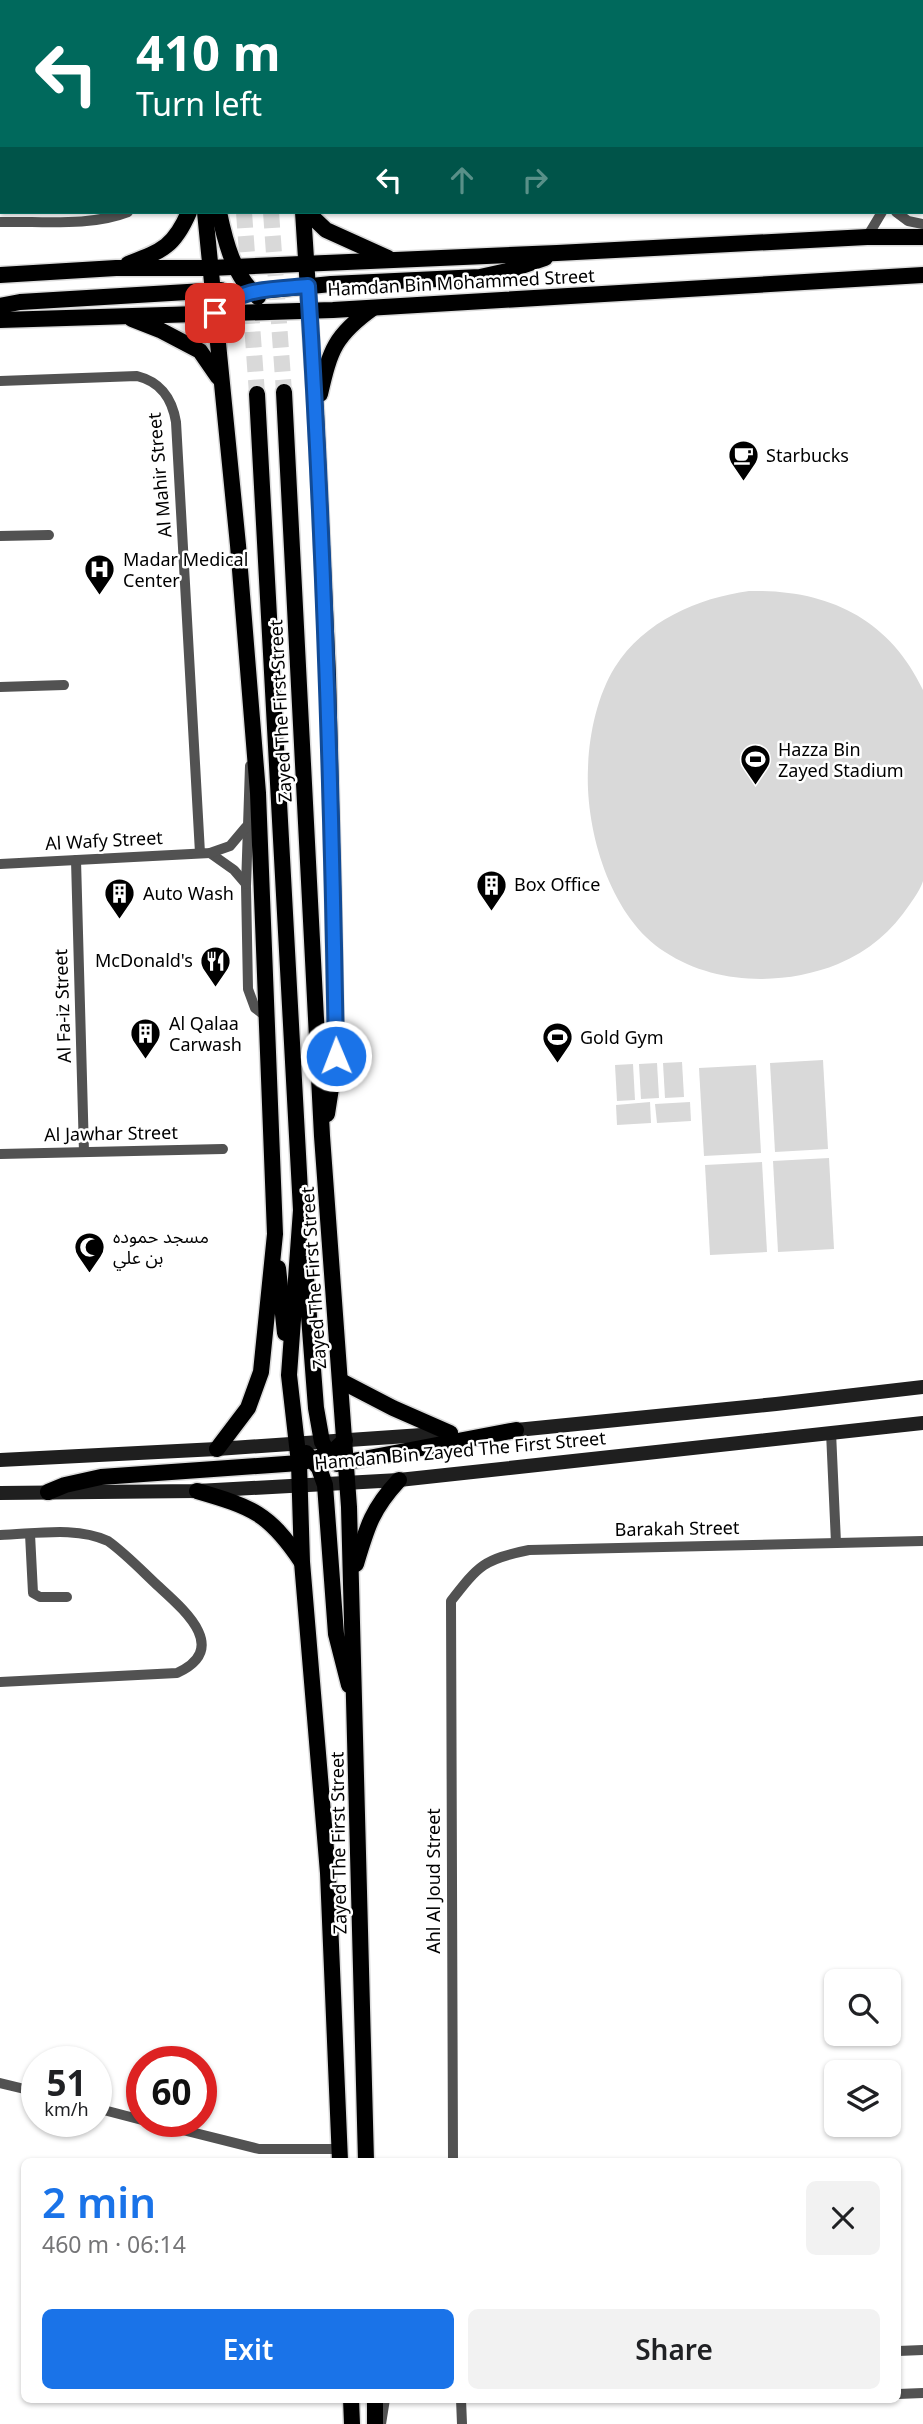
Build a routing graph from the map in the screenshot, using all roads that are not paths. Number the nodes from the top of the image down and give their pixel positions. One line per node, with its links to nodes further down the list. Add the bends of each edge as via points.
1 (123, 214): 9 (street, via 88,220)
2 (188, 214): 17 (main road, via 170,245)
3 (205, 214): 18 (main road)
4 (220, 214): 16 (main road)
5 (305, 214): 15 (main road)
6 (307, 214): 14 (main road, via 326,230)
7 (880, 214): 11 (street)
8 (899, 214): 10 (street)
9 (7, 218)
10 (923, 224)
11 (867, 237): 12 (main road, Hamdan Bin Mohammed Street); 13 (main road, Hamdan Bin Mohammed Street)
12 (923, 237)
13 (557, 253): 14 (main road, Hamdan Bin Mohammed Street); 21 (main road, via 480,277)
14 (394, 260): 15 (main road, Hamdan Bin Mohammed Street)
15 (306, 264): 16 (main road, Hamdan Bin Mohammed Street); 21 (main road); 22 (main road, via 283,281)
16 (236, 267): 18 (main road, Hamdan Bin Mohammed Street); 22 (main road)
17 (116, 268): 18 (main road, Hamdan Bin Mohammed Street); 19 (main road, Hamdan Bin Mohammed Street)
18 (210, 268): 23 (main road)
19 (0, 275)
20 (923, 275): 25 (main road, Hamdan Bin Mohammed Street)
21 (308, 286): 22 (main road); 26 (main road)
22 (249, 289): 23 (main road); 26 (main road, via 275,305); 27 (main road)
23 (212, 291): 24 (main road); 27 (main road)
24 (0, 306)
25 (373, 308): 26 (main road, Hamdan Bin Mohammed Street); 34 (main road, via 337,341)
26 (309, 311): 27 (main road, Hamdan Bin Mohammed Street); 34 (main road)
27 (215, 313): 28 (main road, Hamdan Bin Mohammed Street); 30 (main road)
28 (123, 316): 29 (main road, Hamdan Bin Mohammed Street); 30 (main road, via 200,351)
29 (0, 320)
30 (220, 380): 39 (main road)
31 (0, 381): 41 (street, Al Mahir Street, via 137,376 158,385 171,402)
32 (285, 392): 46 (main road, Zayed The First Street)
33 (257, 394): 50 (main road, Zayed The First Street)
34 (316, 414): 46 (main road, via 336,1056)
35 (49, 535): 36 (street)
36 (0, 536)
37 (64, 685): 38 (street)
38 (0, 687)
39 (253, 732): 40 (street); 45 (main road)
40 (247, 825): 41 (street, Al Wafy Street, via 230,846); 44 (street)
41 (205, 853): 42 (street, Al Wafy Street); 44 (street, via 234,870)
42 (76, 860): 43 (street, Al Wafy Street); 48 (street, Al Fa-iz Street)
43 (0, 863)
44 (246, 884): 45 (street, via 248,989 256,1008)
45 (268, 1018): 51 (main road)
46 (322, 1136): 53 (main road, Zayed The First Street)
47 (223, 1149): 48 (street, Al Jawhar Street)
48 (84, 1152): 49 (street, Al Jawhar Street)
49 (0, 1154)
50 (301, 1210): 52 (main road, Zayed The First Street); 62 (main road)
51 (275, 1234): 52 (main road); 61 (main road, via 261,1372 248,1408)
52 (289, 1375): 60 (main road, Zayed The First Street)
53 (341, 1381): 58 (main road); 59 (main road, Zayed The First Street)
54 (923, 1387): 56 (main road, Hamdan Bin Zayed The First Street)
55 (923, 1423): 57 (main road, Hamdan Bin Zayed The First Street)
56 (516, 1430): 58 (main road, Hamdan Bin Zayed The First Street); 62 (main road)
57 (831, 1432): 64 (main road, Hamdan Bin Zayed The First Street); 74 (street)
58 (450, 1433): 59 (main road, Hamdan Bin Zayed The First Street)
59 (345, 1440): 62 (main road, Zayed The First Street); 62 (main road, Hamdan Bin Zayed The First Street)
60 (297, 1444): 61 (main road, Hamdan Bin Zayed The First Street); 62 (main road, Zayed The First Street); 62 (main road, Hamdan Bin Zayed The First Street)
61 (217, 1449): 63 (main road, Hamdan Bin Zayed The First Street)
62 (323, 1459): 65 (main road, Zayed The First Street); 66 (main road); 67 (main road, Zayed The First Street); 69 (main road, via 110,1476)
63 (0, 1460)
64 (399, 1480): 65 (main road, Hamdan Bin Zayed The First Street); 76 (main road, via 369,1521)
65 (348, 1484): 66 (main road, Hamdan Bin Zayed The First Street); 76 (main road, Zayed The First Street)
66 (325, 1485): 67 (main road, Hamdan Bin Zayed The First Street); 80 (main road, via 336,1634)
67 (300, 1486): 68 (main road, Hamdan Bin Zayed The First Street); 75 (main road, Zayed The First Street)
68 (197, 1491): 69 (main road, Hamdan Bin Zayed The First Street); 75 (main road, via 231,1501 272,1522)
69 (48, 1492): 70 (main road, Hamdan Bin Zayed The First Street)
70 (0, 1493)
71 (30, 1534): 72 (street); 77 (street, via 33,1593); 79 (street, via 85,1533 108,1541 191,1617 201,1637 201,1649 188,1668 167,1675)
72 (0, 1535)
73 (923, 1541): 74 (street, Barakah Street)
74 (836, 1543): 78 (street, Barakah Street, via 529,1550 496,1557 473,1572)
75 (302, 1562): 84 (main road, Zayed The First Street, via 328,1874)
76 (352, 1576): 80 (main road, Zayed The First Street)
77 (66, 1597)
78 (451, 1601): 86 (street, Ahl Al Joud Street)
79 (0, 1682)
80 (355, 1704): 85 (main road, Zayed The First Street)
81 (0, 2083): 82 (street)
82 (21, 2088)
83 (211, 2137): 84 (street, via 259,2149)
84 (339, 2155)
85 (366, 2158)
86 (453, 2158)
87 (923, 2350): 88 (street)
88 (901, 2351)
89 (923, 2393): 90 (street)
90 (901, 2394)
91 (351, 2403): 95 (main road)
92 (374, 2403): 96 (main road)
93 (384, 2403): 97 (street)
94 (461, 2403): 98 (street)
95 (352, 2424)
96 (375, 2424)
97 (381, 2424)
98 (462, 2424)

